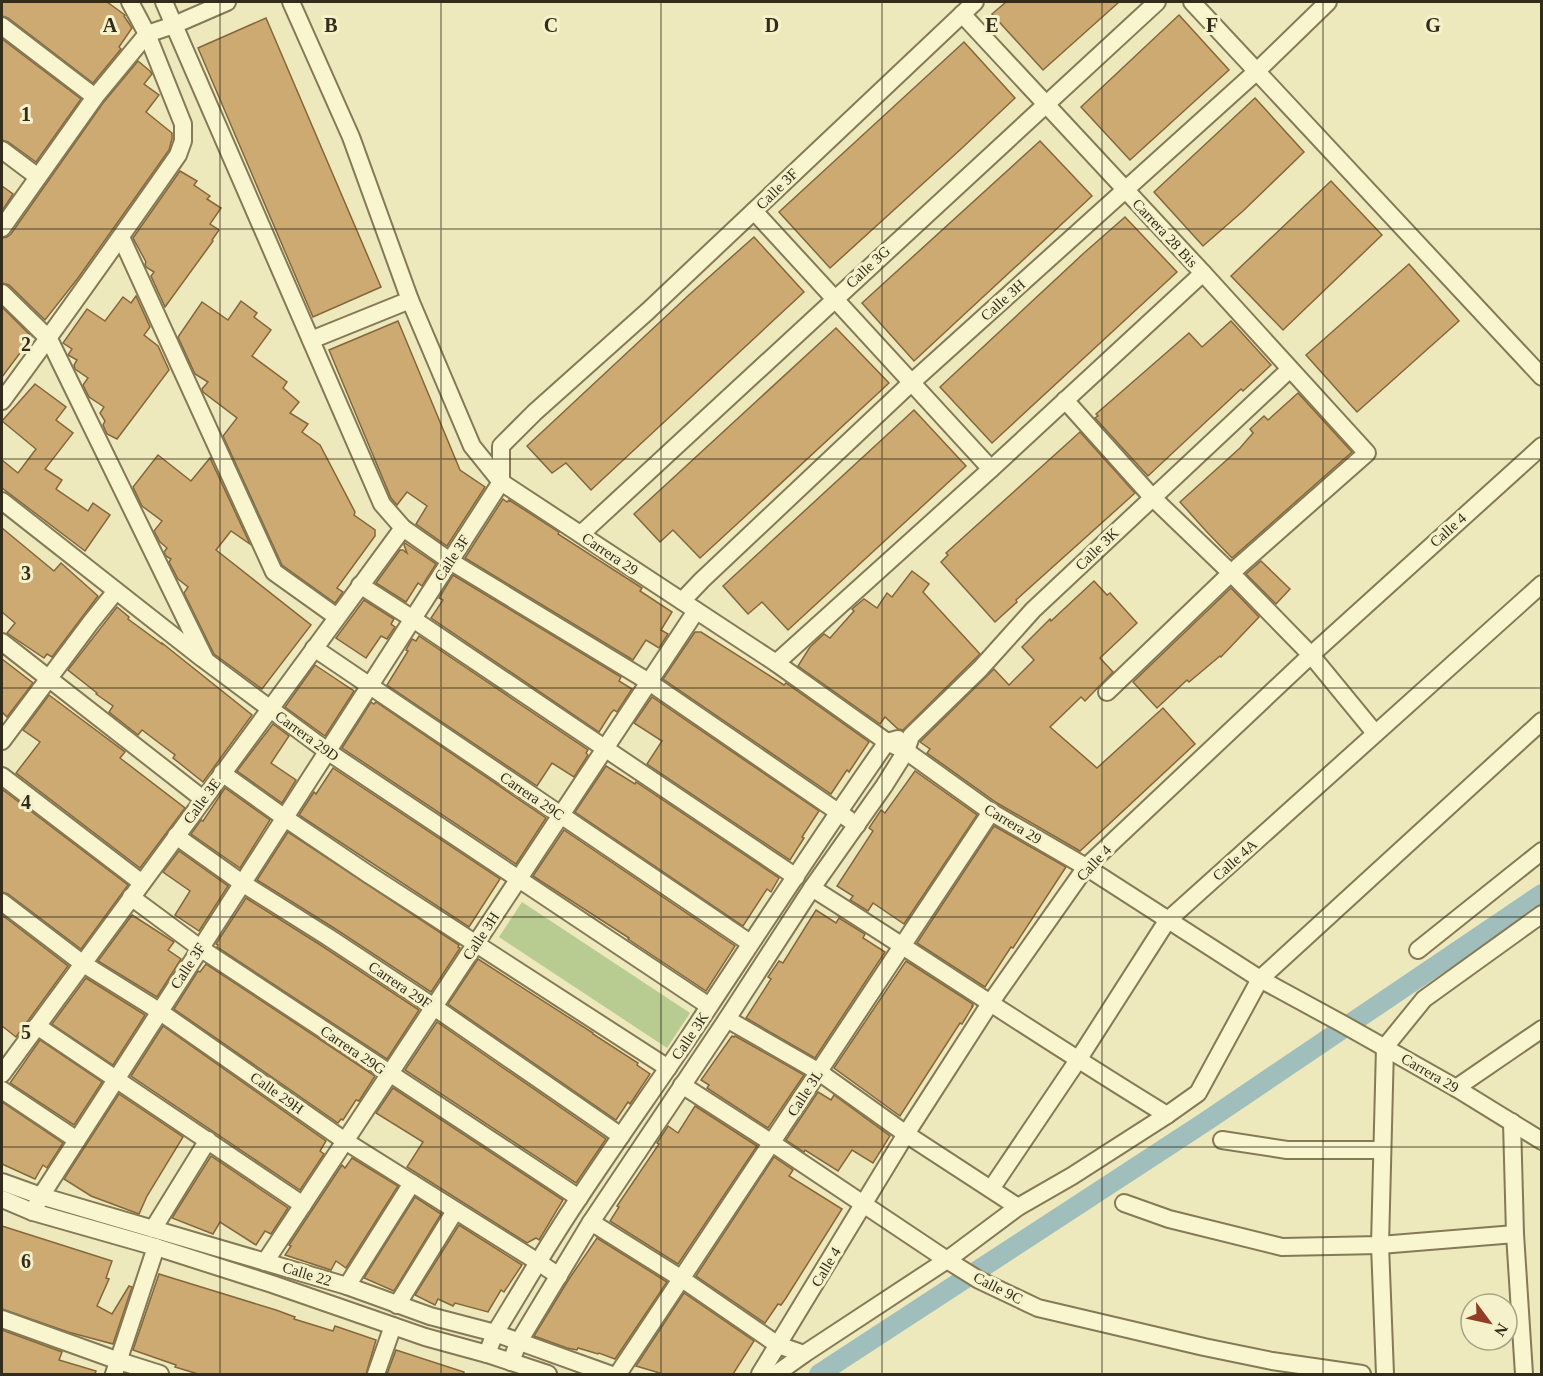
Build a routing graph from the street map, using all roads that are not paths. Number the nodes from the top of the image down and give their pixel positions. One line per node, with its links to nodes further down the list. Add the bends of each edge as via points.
1 (130, 2): 12 (street)
2 (164, 2): 10 (street)
3 (227, 2): 10 (street)
4 (291, 2): 25 (street, Carrera 29, via 351,137)
5 (975, 2): 9 (street, Calle 3F)
6 (1157, 2): 15 (street, Calle 3G)
7 (1192, 2): 13 (street)
8 (1328, 2): 13 (street, Calle 3H)
9 (962, 14): 15 (street, Carrera 28 Bis); 19 (street, Calle 3F)
10 (174, 25): 12 (street); 27 (street)
11 (2, 26): 14 (street)
12 (147, 34): 14 (street); 21 (street, via 183,124 183,141 178,155)
13 (1257, 71): 18 (street, Calle 3H); 29 (street)
14 (95, 97): 17 (street)
15 (1045, 104): 18 (street, Carrera 28 Bis); 24 (street, Calle 3G)
16 (2, 150): 17 (street)
17 (38, 177): 20 (street)
18 (1126, 190): 22 (street, Carrera 28 Bis); 30 (street, Calle 3H)
19 (754, 211): 24 (street); 35 (street, Calle 3F, via 501,446)
20 (2, 228)
21 (121, 237): 26 (street); 46 (street, via 274,572)
22 (1203, 273): 28 (street, Carrera 28 Bis); 31 (street)
23 (2, 293): 26 (street)
24 (835, 298): 30 (street); 39 (street, Calle 3G)
25 (410, 300): 27 (street); 35 (street, Carrera 29, via 472,446)
26 (49, 339): 32 (street); 51 (street, Carrera 29D)
27 (311, 340): 38 (street, via 382,504)
28 (1290, 369): 36 (street, Calle 3K); 41 (street, Carrera 28 Bis, via 1367,453)
29 (1542, 377)
30 (911, 383): 34 (street); 45 (street, Calle 3H, via 702,580)
31 (1065, 400): 34 (street); 36 (street)
32 (2, 401)
33 (1542, 446): 50 (street, Calle 4)
34 (991, 469): 52 (street)
35 (501, 482): 39 (street, Carrera 29); 40 (street, Calle 3F)
36 (1152, 497): 41 (street); 62 (street, Calle 3K, via 1033,610)
37 (2, 501): 44 (street)
38 (403, 528): 40 (street); 43 (street, Calle 3E)
39 (580, 534): 45 (street, Carrera 29)
40 (450, 561): 47 (street, Calle 3F); 54 (street)
41 (1231, 573): 50 (street); 56 (street)
42 (1542, 584): 59 (street, Calle 4A)
43 (360, 585): 46 (street, Calle 3E); 47 (street)
44 (116, 591): 51 (street); 53 (street)
45 (689, 606): 52 (street, Carrera 29); 54 (street, Calle 3H)
46 (337, 618): 49 (street, Calle 3E)
47 (413, 619): 55 (street, Calle 3F); 63 (street)
48 (2, 642): 53 (street)
49 (314, 648): 55 (street, Carrera 29C); 57 (street, Calle 3E)
50 (1311, 655): 59 (street); 75 (street, Calle 4)
51 (206, 661): 57 (street, Carrera 29D)
52 (776, 663): 61 (street, Carrera 29)
53 (48, 679): 60 (street); 67 (street)
54 (649, 682): 63 (street, Calle 3H); 69 (street)
55 (369, 686): 64 (street, Calle 3F); 70 (street, Carrera 29C)
56 (1107, 692)
57 (270, 709): 64 (street, Carrera 29D); 65 (street, Calle 3E)
58 (1542, 721): 91 (street)
59 (1375, 733): 84 (street, Calle 4A)
60 (2, 741)
61 (887, 742): 62 (street); 69 (street, Calle 3K)
62 (908, 744): 68 (street, Carrera 29); 72 (street, Calle 3K)
63 (605, 749): 70 (street, Calle 3H); 76 (street)
64 (327, 751): 71 (street, Calle 3F); 77 (street, Carrera 29D)
65 (222, 773): 67 (street, Calle 3E); 71 (street)
66 (2, 776): 78 (street)
67 (203, 799): 73 (street, Calle 3E)
68 (991, 812): 75 (street, Carrera 29); 87 (street, Calle 3L)
69 (838, 813): 72 (street); 76 (street, Calle 3K)
70 (561, 815): 77 (street, Calle 3H); 86 (street, Carrera 29C)
71 (285, 818): 79 (street, Calle 3F); 85 (street)
72 (857, 825): 80 (street, Calle 3K)
73 (176, 836): 78 (street, Calle 3E); 79 (street, Carrera 29F)
74 (1542, 851): 89 (street)
75 (1086, 867): 84 (street, Carrera 29); 92 (street, Calle 4)
76 (796, 877): 86 (street, Calle 3K)
77 (518, 879): 85 (street, Calle 3H); 93 (street, Carrera 29D)
78 (142, 883): 81 (street, Calle 3E)
79 (242, 883): 88 (street, Calle 3F); 94 (street, Carrera 29F)
80 (812, 888): 87 (street); 96 (street, Calle 3K)
81 (131, 897): 88 (street, Carrera 29G); 90 (street, Calle 3E)
82 (2, 902): 90 (street, Calle 29H)
83 (1542, 914): 99 (street, via 1424,999)
84 (1167, 921): 91 (street, Carrera 29); 100 (street, Calle 4A)
85 (476, 942): 94 (street, Calle 3H); 101 (street)
86 (750, 943): 93 (street, Calle 3K)
87 (903, 945): 92 (street); 102 (street, Calle 3L)
88 (200, 948): 95 (street, Calle 3F); 104 (street, Carrera 29G)
89 (1418, 950)
90 (82, 963): 95 (street, Calle 29H); 97 (street, Calle 3E)
91 (1260, 979): 99 (street, Carrera 29); 109 (street, via 1198,1093)
92 (991, 1002): 100 (street); 111 (street, Calle 4)
93 (709, 1006): 101 (street, Calle 3K)
94 (434, 1007): 104 (street, Calle 3H); 112 (street, Carrera 29F)
95 (159, 1011): 105 (street, Calle 3F); 116 (street, Calle 29H)
96 (727, 1019): 102 (street); 106 (street, Calle 3K)
97 (37, 1026): 103 (street, Calle 3E); 105 (street)
98 (1542, 1029): 107 (street)
99 (1385, 1047): 107 (street, Carrera 29); 119 (street)
100 (1078, 1060): 109 (street); 122 (street, Calle 4A)
101 (668, 1068): 112 (street, Calle 3K)
102 (819, 1072): 111 (street); 118 (street, Calle 3L)
103 (2, 1074)
104 (389, 1074): 116 (street, Calle 3H); 124 (street, Carrera 29G)
105 (116, 1079): 113 (street, Calle 3F); 114 (street)
106 (682, 1085): 118 (street, Calle 9C); 132 (street, Calle 3K)
107 (1456, 1088): 110 (street, Carrera 29)
108 (2, 1090): 113 (street)
109 (1167, 1115): 129 (street)
110 (1512, 1122): 117 (street, Carrera 29); 134 (street)
111 (906, 1134): 122 (street); 128 (street, Calle 4)
112 (621, 1136): 124 (street, Calle 3K)
113 (77, 1140): 123 (street, Calle 3F)
114 (208, 1140): 127 (street); 133 (street)
115 (1222, 1140): 119 (street, via 1287,1150)
116 (345, 1141): 121 (street, Calle 29H); 127 (street, Calle 3H)
117 (1542, 1141)
118 (772, 1143): 128 (street, Calle 9C); 141 (street, Calle 3L)
119 (1383, 1150): 135 (street)
120 (2, 1182): 123 (street, Calle 22)
121 (412, 1183): 130 (street, Calle 29H); 142 (street)
122 (991, 1190): 129 (street)
123 (41, 1196): 131 (street, Calle 3F); 133 (street, Calle 22)
124 (579, 1198): 138 (street, Calle 3K)
125 (2, 1199): 131 (street, Calle 22)
126 (1124, 1203): 135 (street, via 1169,1219 1282,1247)
127 (303, 1204): 137 (street, Calle 3H)
128 (864, 1204): 139 (street, Calle 9C); 148 (street, Calle 4)
129 (1018, 1207): 139 (street)
130 (455, 1211): 138 (street, Calle 29H); 143 (street)
131 (33, 1212): 136 (street, Calle 22)
132 (591, 1221): 140 (street, Calle 3K); 141 (street)
133 (153, 1229): 137 (street, Calle 22)
134 (1515, 1234): 135 (street); 162 (street)
135 (1380, 1245): 161 (street)
136 (156, 1247): 145 (street, Calle 22); 152 (street)
137 (265, 1262): 142 (street, Calle 22)
138 (538, 1262): 140 (street, Calle 29H); 146 (street, Calle 3K)
139 (952, 1264): 150 (street); 160 (street, Calle 9C, via 1038,1308 1249,1357)
140 (559, 1276): 147 (street, Calle 3K)
141 (682, 1279): 148 (street); 157 (street, Calle 3L)
142 (347, 1286): 143 (street, Calle 22)
143 (397, 1305): 146 (street, Calle 22)
144 (2, 1319): 152 (street)
145 (393, 1326): 149 (street, Calle 22); 154 (street)
146 (495, 1334): 147 (street, Calle 22); 149 (street, Calle 3K)
147 (518, 1343): 151 (street, Calle 3K); 156 (street, Calle 22)
148 (778, 1345): 150 (street); 158 (street, Calle 4)
149 (487, 1354): 151 (street, Calle 22)
150 (804, 1354): 159 (street)
151 (511, 1362): 155 (street, Calle 22)
152 (116, 1368): 153 (street)
153 (160, 1374)
154 (376, 1374)
155 (548, 1374)
156 (609, 1374)
157 (618, 1374)
158 (760, 1374)
159 (776, 1374)
160 (1362, 1374)
161 (1385, 1374)
162 (1524, 1374)

